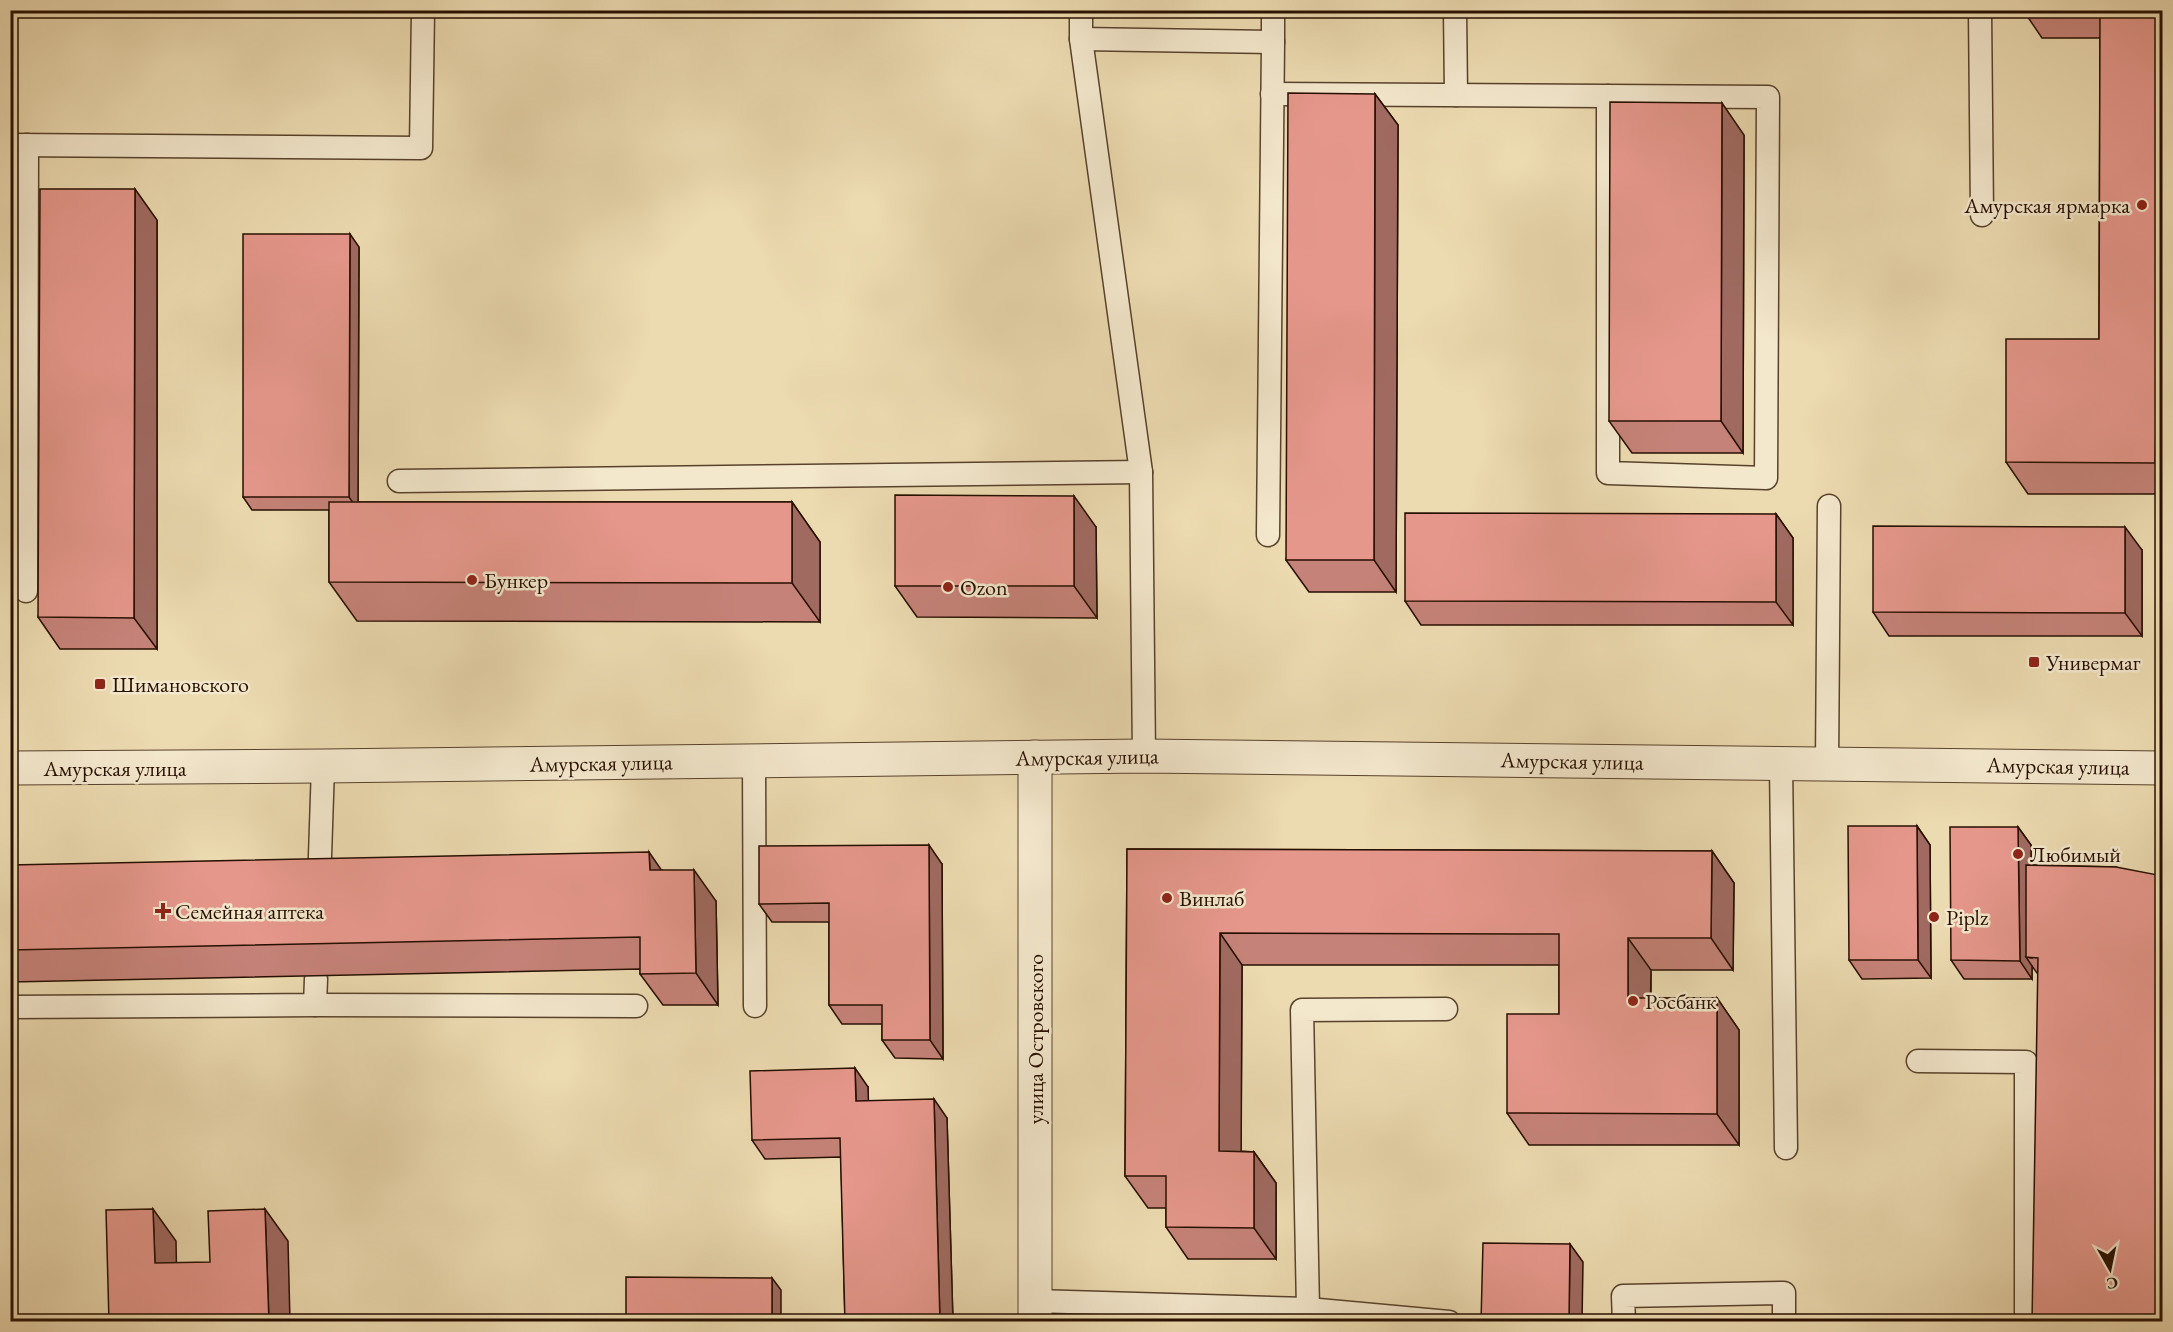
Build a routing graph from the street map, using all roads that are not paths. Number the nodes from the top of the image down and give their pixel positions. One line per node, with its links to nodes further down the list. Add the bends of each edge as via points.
1 (423, 10): 11 (lane, via 422,148)
2 (1081, 10): 6 (lane)
3 (1273, 10): 7 (lane)
4 (1455, 10): 9 (lane)
5 (1980, 10): 12 (lane)
6 (1081, 39): 7 (lane); 13 (lane)
7 (1273, 42): 8 (lane)
8 (1272, 94): 9 (lane); 16 (lane)
9 (1456, 94): 10 (lane)
10 (1608, 96): 10 (lane, via 1768,97 1766,478 1608,473)
11 (19, 145): 17 (lane)
12 (1982, 215)
13 (1141, 472): 14 (lane); 18 (lane)
14 (399, 481)
15 (1829, 506): 22 (lane)
16 (1268, 535)
17 (26, 591)
18 (1144, 756): 19 (street, Амурская улица); 21 (street, Амурская улица)
19 (1035, 757): 20 (street, Амурская улица); 36 (street, улица Островского)
20 (754, 761): 23 (street, Амурская улица); 30 (lane)
21 (1781, 764): 22 (street, Амурская улица); 34 (lane)
22 (1827, 764): 25 (street, Амурская улица)
23 (323, 766): 24 (street, Амурская улица); 26 (lane)
24 (10, 768)
25 (2163, 768)
26 (319, 886)
27 (316, 979): 28 (lane)
28 (315, 1005): 29 (lane); 31 (lane)
29 (636, 1006)
30 (755, 1006)
31 (10, 1007)
32 (1446, 1009): 35 (lane, via 1302,1010)
33 (1918, 1061): 40 (lane, via 2026,1062)
34 (1786, 1148)
35 (1308, 1309): 36 (lane); 37 (lane)
36 (1035, 1311)
37 (1449, 1322)
38 (1624, 1322): 39 (lane, via 1623,1296 1784,1293)
39 (1784, 1322)
40 (2026, 1322)

